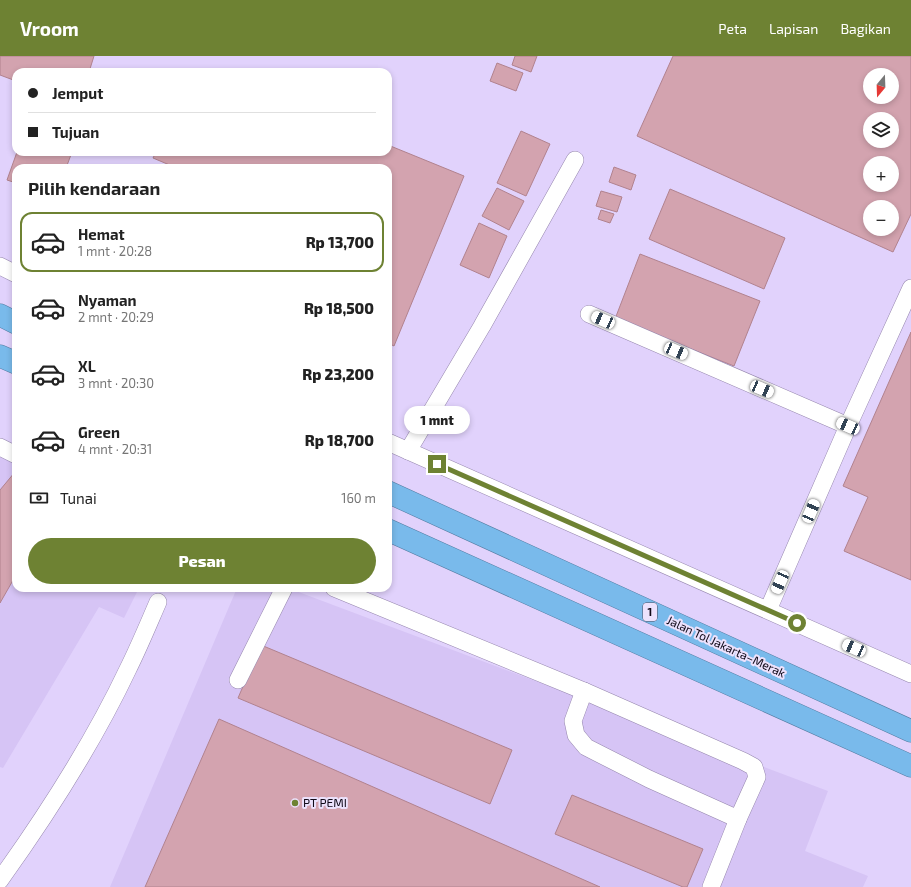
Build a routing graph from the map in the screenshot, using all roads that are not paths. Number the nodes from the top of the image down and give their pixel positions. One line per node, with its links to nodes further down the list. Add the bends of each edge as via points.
1 (576, 160): 13 (street)
2 (0, 266): 3 (street)
3 (12, 272)
4 (911, 288): 10 (street)
5 (589, 314): 10 (street)
6 (0, 315): 7 (highway)
7 (12, 320)
8 (0, 356): 9 (highway)
9 (12, 361)
10 (848, 426): 20 (street)
11 (392, 444): 13 (street)
12 (0, 447): 14 (street)
13 (408, 452): 20 (street)
14 (12, 453)
15 (392, 494): 24 (highway, Jalan Tol Jakarta–Merak / 1)
16 (392, 532): 25 (highway)
17 (282, 592): 22 (street)
18 (344, 592): 23 (street)
19 (158, 602): 27 (street, via 128,669 92,738 37,829)
20 (768, 610): 21 (street)
21 (911, 674)
22 (238, 680)
23 (584, 691): 26 (street, via 573,721 576,735 586,748); 26 (street, via 754,767 757,777)
24 (911, 731)
25 (911, 766)
26 (738, 819): 28 (street)
27 (0, 880)
28 (711, 887)

